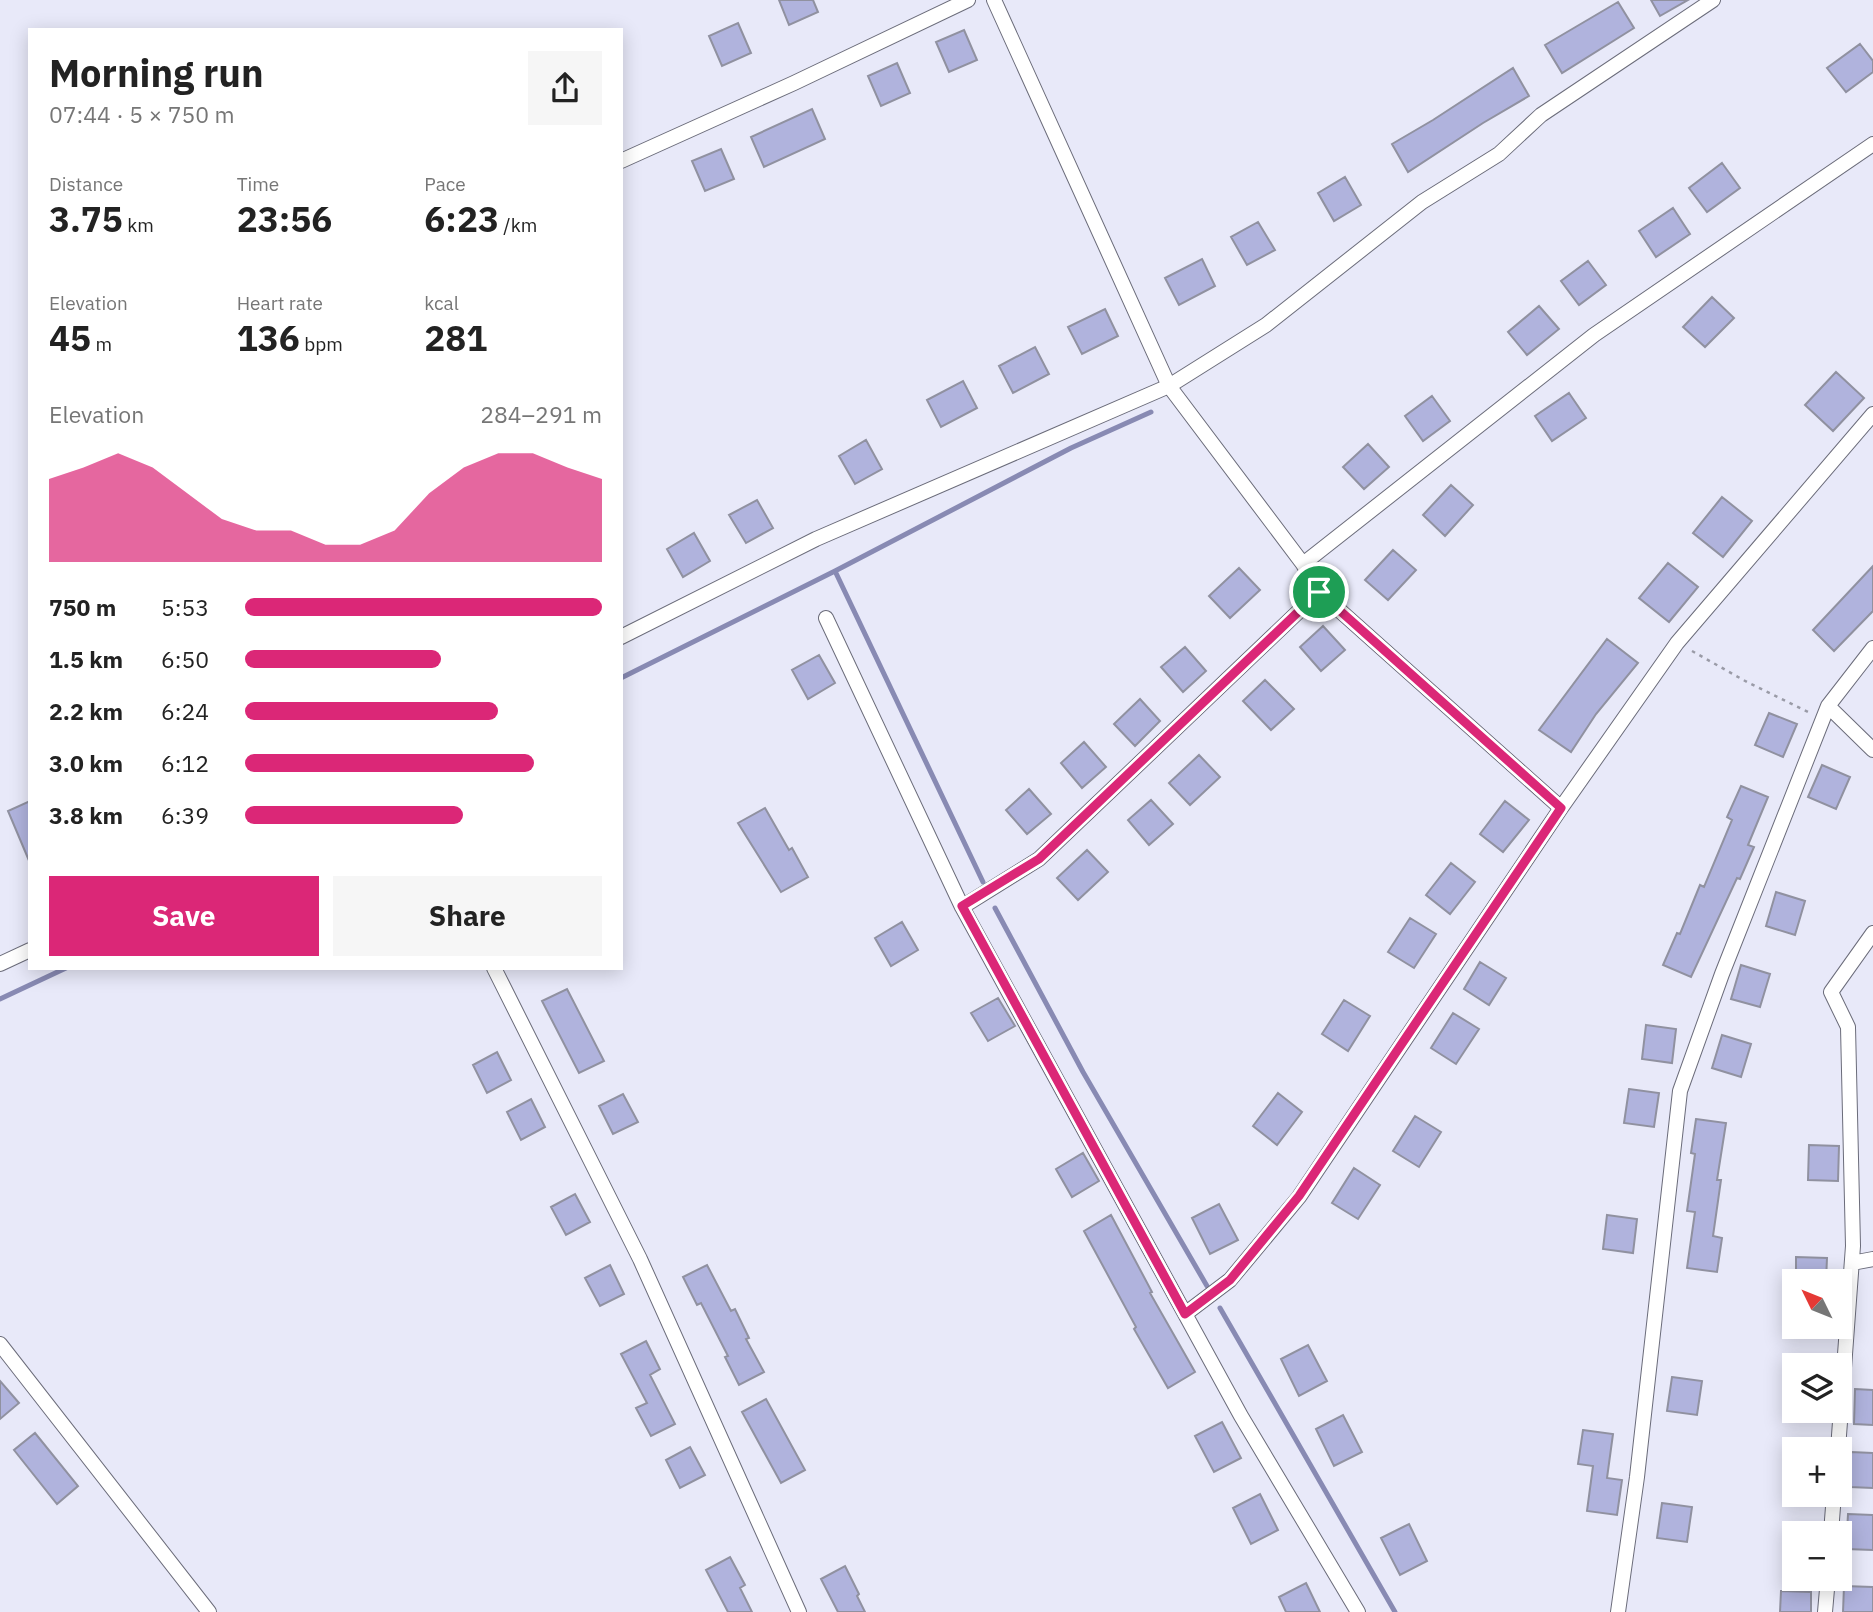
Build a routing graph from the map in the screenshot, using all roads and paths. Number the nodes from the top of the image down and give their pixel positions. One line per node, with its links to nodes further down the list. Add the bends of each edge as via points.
1 (968, 0): 5 (street)
2 (994, 0): 6 (street)
3 (1713, 0): 6 (street, via 1541,115 1499,154 1422,202 1266,325)
4 (1873, 144): 8 (street, via 1594,335)
5 (623, 160)
6 (1169, 386): 8 (street); 11 (street, via 816,539)
7 (1873, 414): 12 (street)
8 (1303, 565): 9 (street)
9 (1319, 592): 16 (street); 17 (street, via 1039,859)
10 (825, 618): 17 (street)
11 (623, 636)
12 (1677, 643): 14 (path, via 1747,682); 16 (street)
13 (1873, 648): 14 (street)
14 (1826, 713): 15 (street); 31 (street, via 1680,1091)
15 (1873, 750)
16 (1561, 808): 24 (street, via 1299,1196 1230,1280)
17 (962, 906): 24 (street)
18 (1873, 933): 23 (street, via 1831,992 1848,1027)
19 (28, 951): 20 (street)
20 (0, 964)
21 (495, 970): 29 (street, via 640,1259)
22 (1873, 1259): 23 (street)
23 (1852, 1263): 26 (street)
24 (1185, 1314): 30 (street)
25 (0, 1344): 28 (street)
26 (1839, 1437)
27 (1827, 1591): 32 (street)
28 (209, 1612)
29 (799, 1612)
30 (1358, 1612)
31 (1618, 1612)
32 (1825, 1612)

